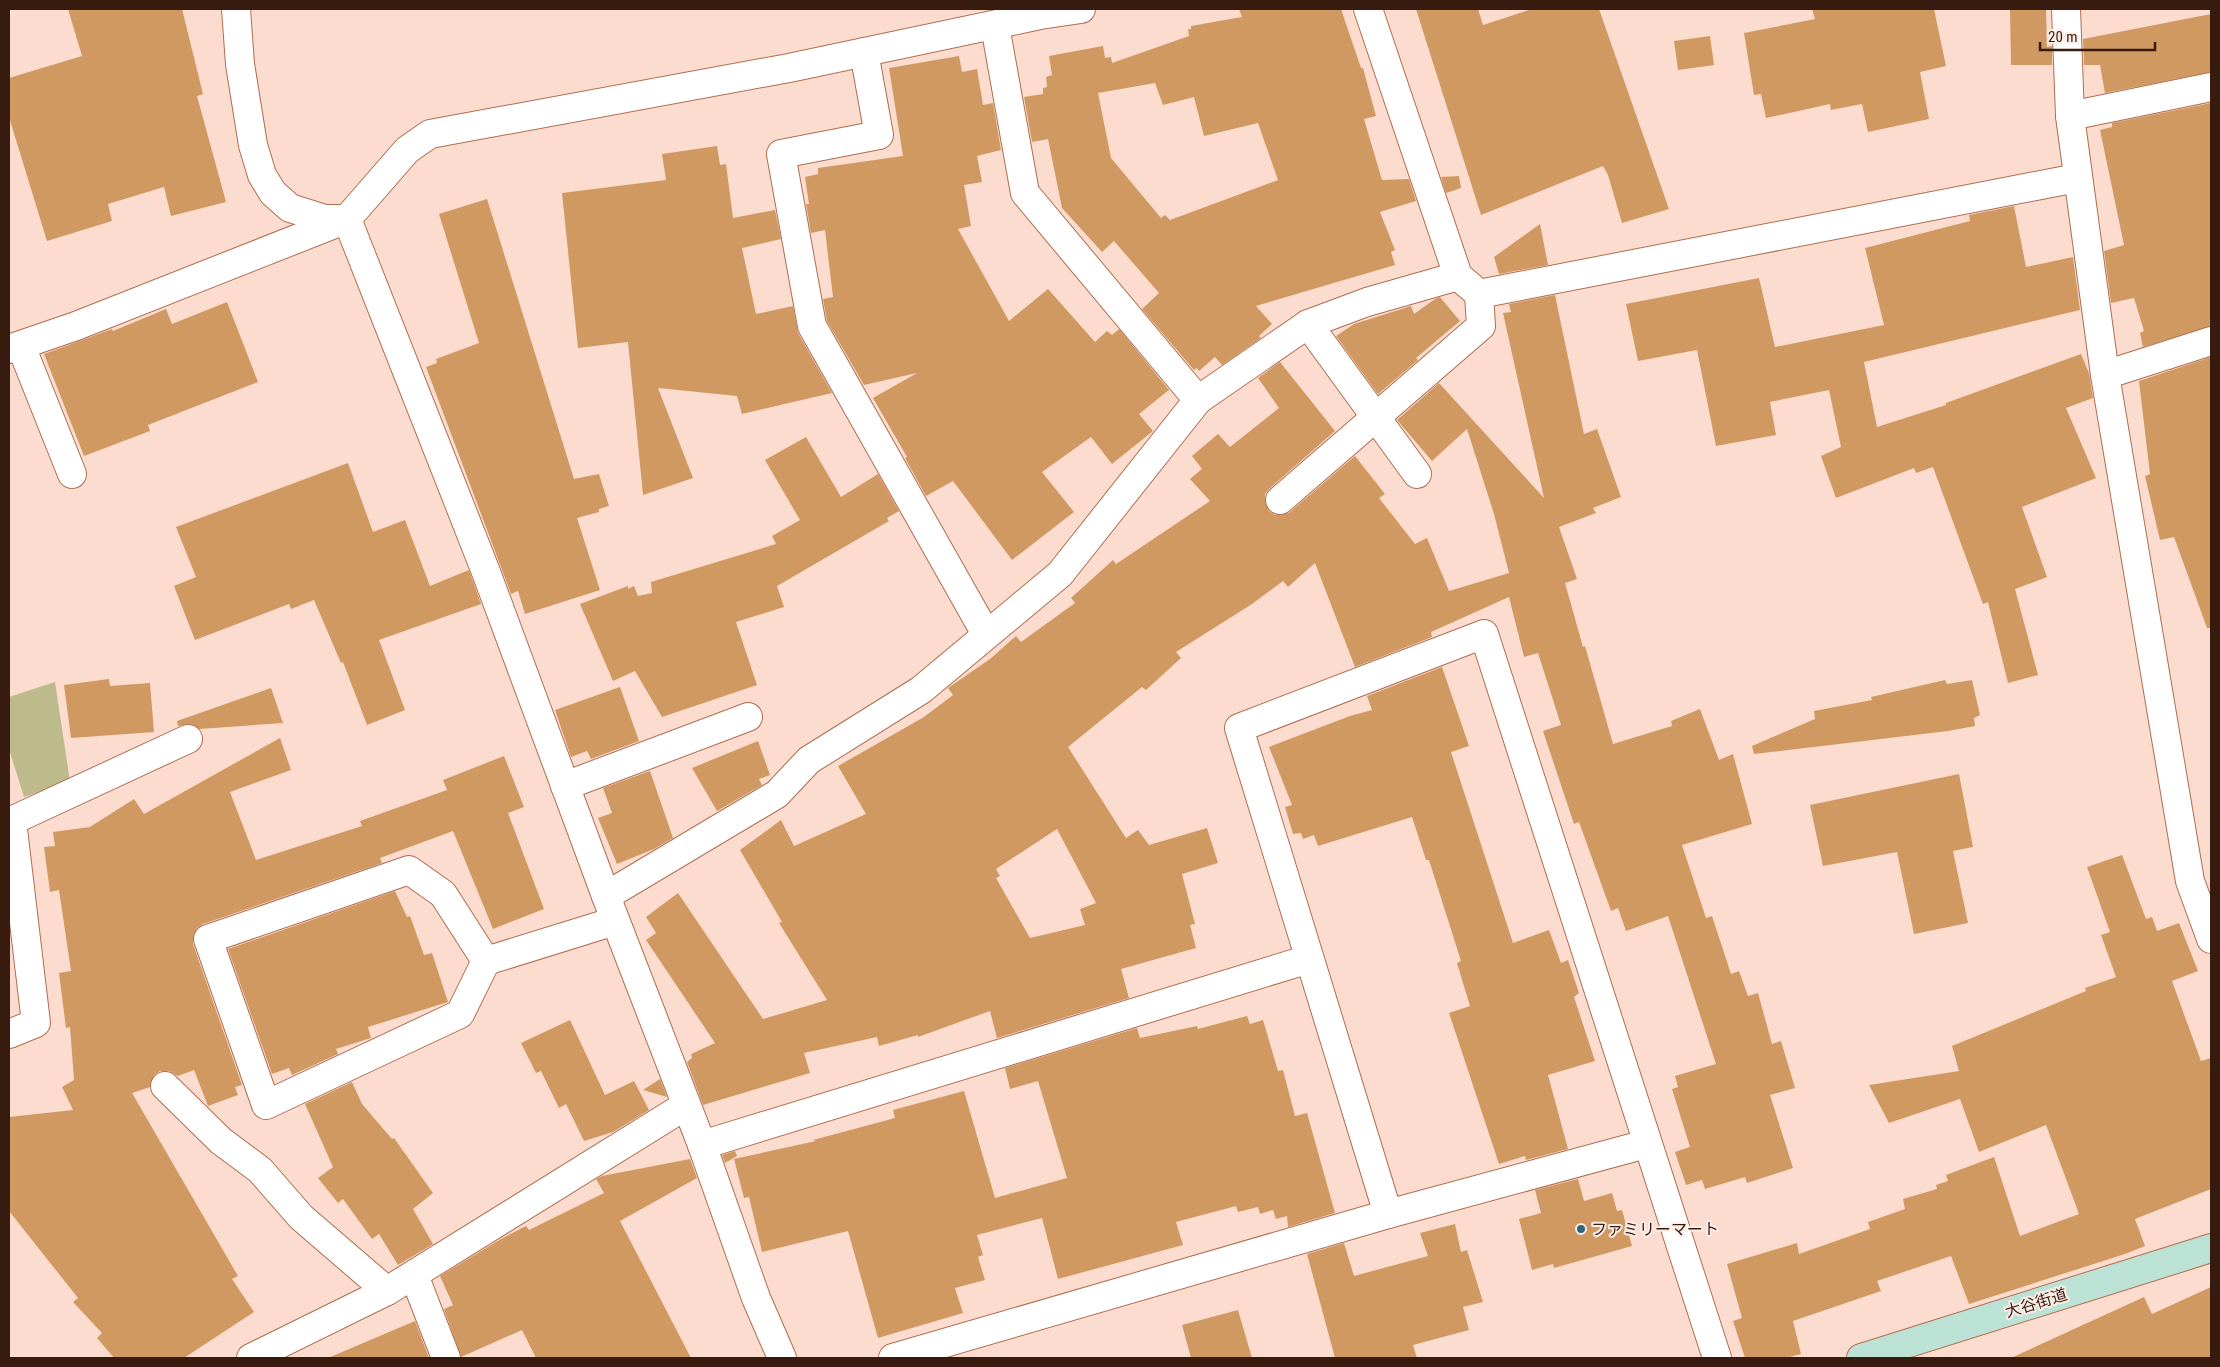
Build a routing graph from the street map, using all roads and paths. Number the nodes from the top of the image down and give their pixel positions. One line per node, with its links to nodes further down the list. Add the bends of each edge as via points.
1 (236, 9): 11 (street, via 253,145 262,175 273,193 290,208 325,219)
2 (1081, 9): 5 (street)
3 (1368, 9): 12 (street)
4 (2066, 9): 9 (street)
5 (1040, 12): 6 (street)
6 (995, 26): 7 (street); 18 (street, via 1025,193)
7 (864, 52): 11 (street, via 430,134 407,150); 23 (street, via 879,135 781,154 812,326)
8 (2211, 86): 9 (street)
9 (2070, 116): 10 (street)
10 (2077, 178): 13 (street); 17 (street)
11 (347, 219): 16 (street); 26 (street, via 486,572)
12 (1458, 276): 13 (street); 14 (street, via 1368,302)
13 (1479, 294): 19 (street, via 1481,326)
14 (1308, 324): 18 (street); 19 (street)
15 (2211, 341): 17 (street)
16 (15, 348): 20 (street)
17 (2105, 375): 28 (street)
18 (1198, 400): 23 (street, via 1060,574)
19 (1376, 417): 21 (street); 22 (street)
20 (72, 474)
21 (1417, 474)
22 (1280, 500)
23 (986, 634): 29 (street, via 921,690 809,760 777,794)
24 (748, 717): 26 (street)
25 (188, 739): 27 (street)
26 (565, 786): 29 (street)
27 (10, 822): 34 (street, via 36,1024)
28 (2201, 879): 31 (street)
29 (606, 896): 30 (street)
30 (616, 922): 33 (street); 36 (street)
31 (2211, 939)
32 (1309, 960): 37 (street, via 1239,728 1484,634); 38 (street); 39 (street)
33 (486, 961): 33 (street, via 460,1014 266,1105 208,939 409,870 443,894)
34 (9, 1034)
35 (165, 1086): 42 (street, via 221,1141 260,1170 300,1217)
36 (685, 1106): 38 (street); 41 (street)
37 (1646, 1144): 39 (street); 47 (street)
38 (702, 1145): 45 (street, via 756,1298)
39 (1388, 1214): 46 (street)
40 (2211, 1248): 48 (street, 大谷街道)
41 (414, 1275): 42 (street); 44 (street)
42 (387, 1291): 43 (street)
43 (251, 1358)
44 (446, 1358)
45 (782, 1358)
46 (893, 1358)
47 (1716, 1358)
48 (1861, 1358)

